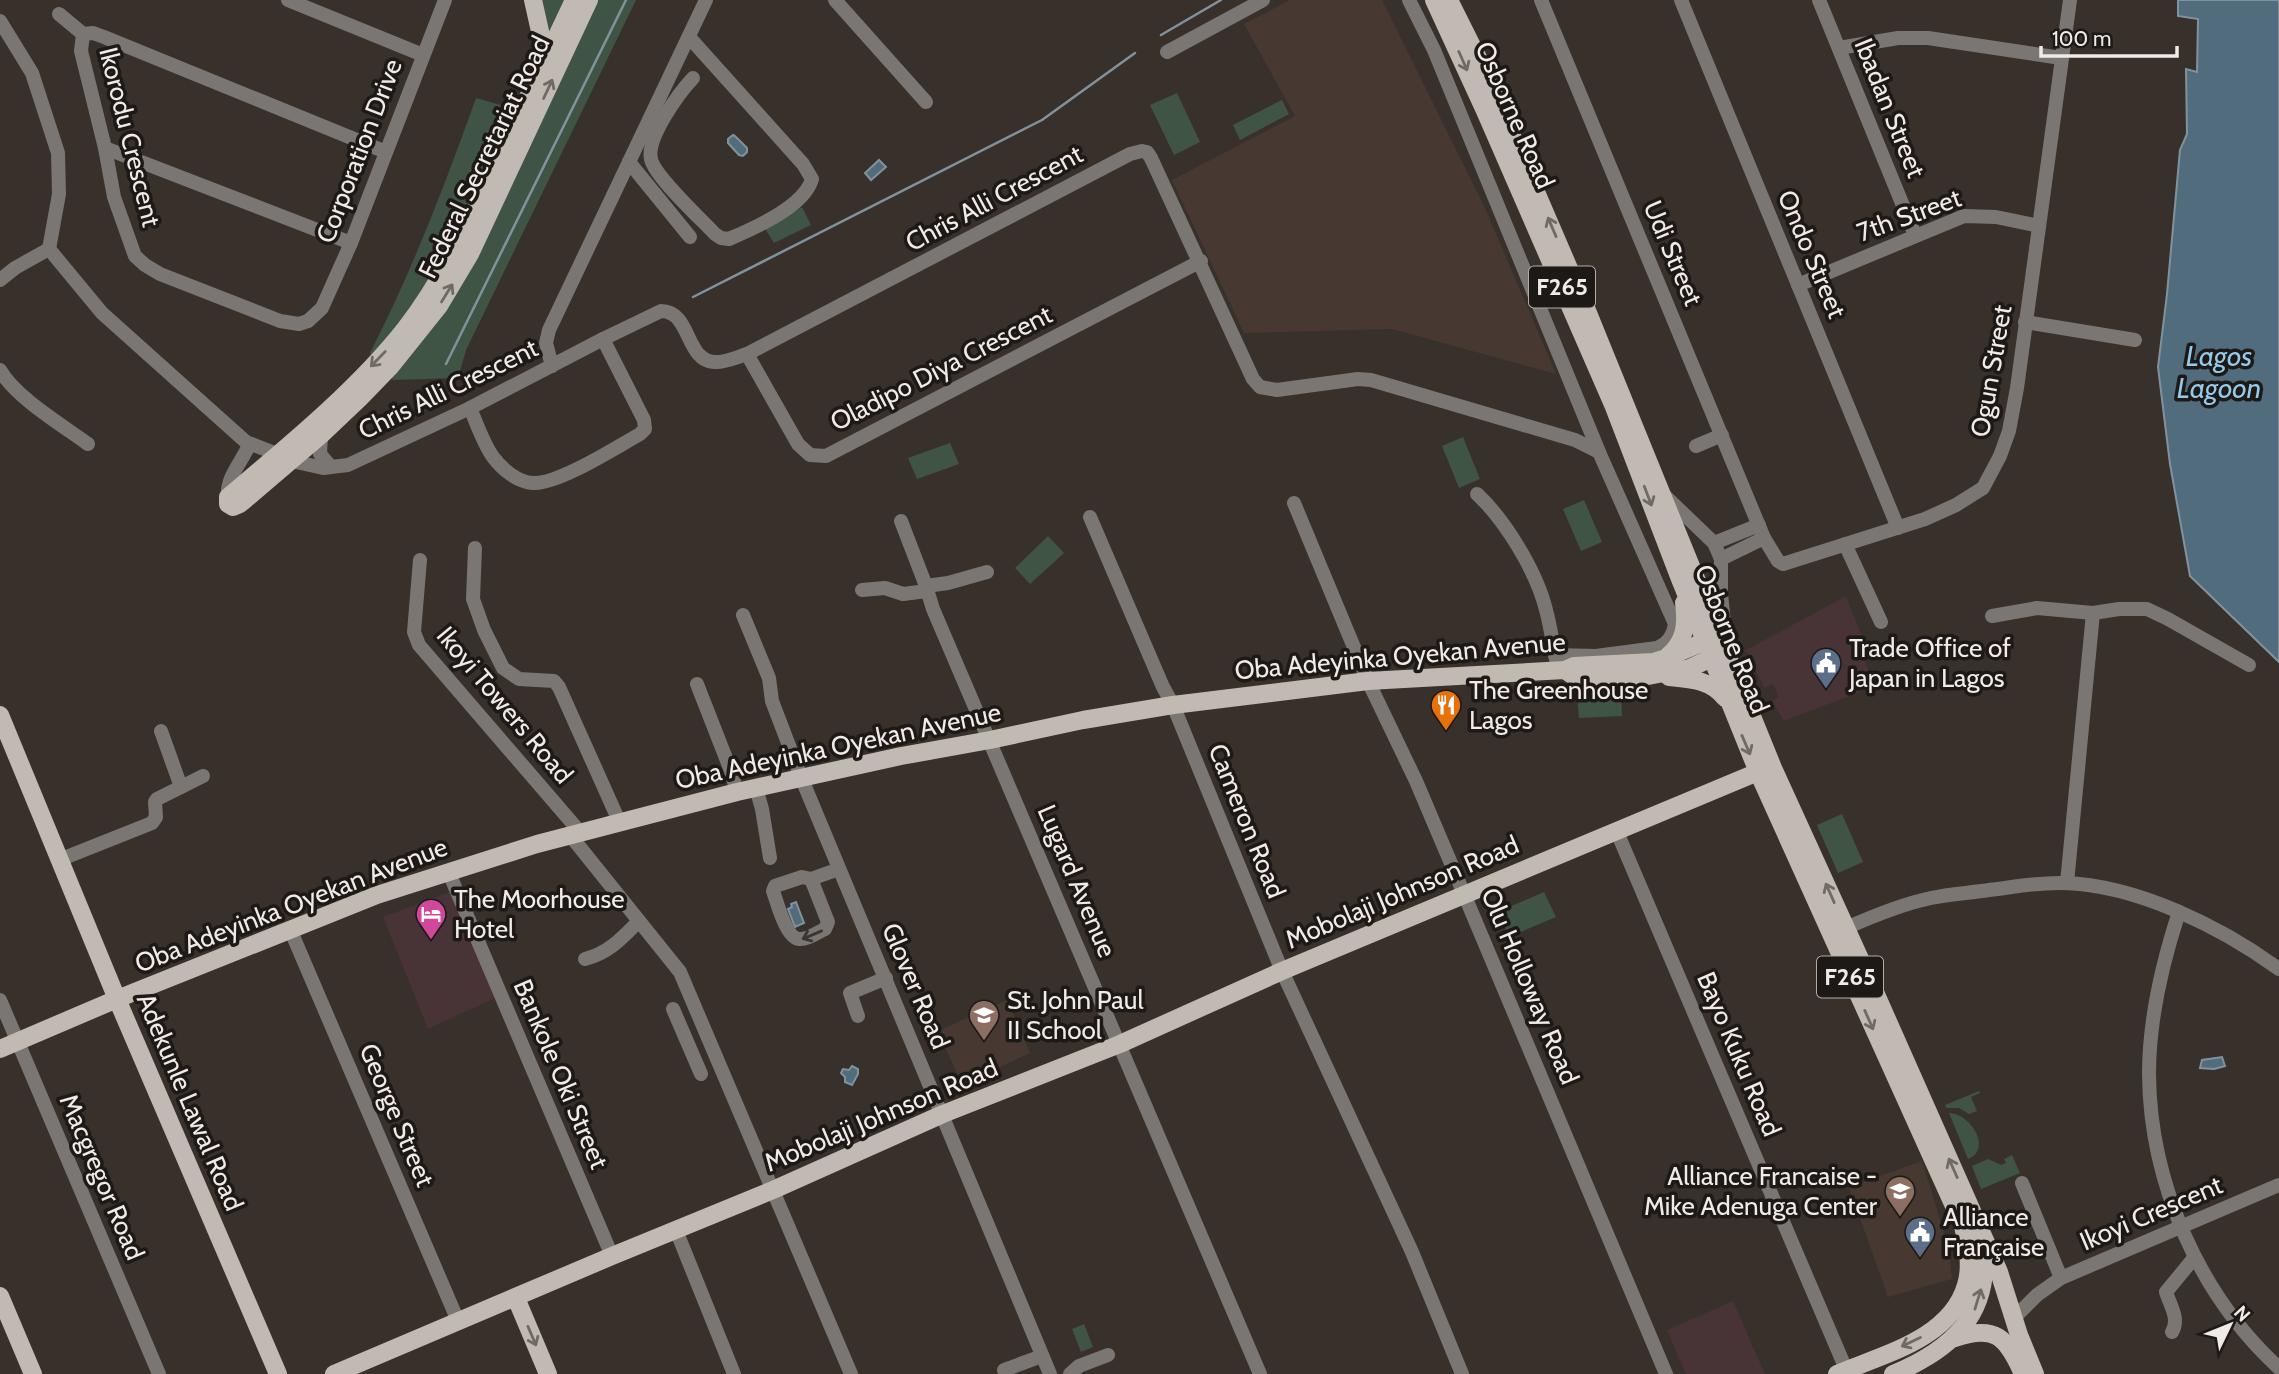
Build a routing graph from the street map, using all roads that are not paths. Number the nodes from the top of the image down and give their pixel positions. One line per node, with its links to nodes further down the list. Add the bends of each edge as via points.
1 (288, 0): 22 (street)
2 (445, 0): 22 (street, Corporation Drive)
3 (533, 0): 23 (main road)
4 (574, 0): 23 (main road, Federal Secretariat Road)
5 (589, 0): 46 (main road, Federal Secretariat Road, one-way to 5, via 399,357 462,269)
6 (706, 0): 19 (street)
7 (835, 0): 26 (street)
8 (1263, 0): 21 (street)
9 (1409, 0): 51 (street, via 1434,50)
10 (1434, 0): 68 (main road, Osborne Road / F265, one-way to 68, via 1614,407)
11 (1449, 0): 55 (main road, Osborne Road / F265, one-way to 11, via 1515,142)
12 (1541, 0): 47 (street, Udi Street)
13 (1681, 0): 37 (street, Ondo Street)
14 (1819, 0): 20 (street, Ibadan Street)
15 (2070, 0): 24 (street, Ogun Street)
16 (59, 14): 18 (street)
17 (0, 21): 34 (street, via 32,73 58,153 60,194)
18 (83, 34): 27 (street, Ikorodu Crescent, via 81,51); 28 (street, Ikorodu Crescent, via 104,37)
19 (689, 37): 25 (street, via 812,179 777,216 729,239 715,234 650,158 671,106); 29 (street)
20 (1839, 48): 24 (street, via 1928,38); 31 (street, Ibadan Street)
21 (1167, 52)
22 (422, 55): 28 (street, Corporation Drive)
23 (546, 58): 52 (main road, Federal Secretariat Road, one-way to 52, via 458,248 429,296 381,356)
24 (2061, 58): 30 (street, Ogun Street)
25 (693, 78)
26 (926, 102)
27 (105, 148): 33 (street); 38 (street, Ikorodu Crescent, via 114,197 135,256 145,265 280,321 299,324)
28 (386, 152): 33 (street, Corporation Drive)
29 (629, 162): 32 (street); 43 (street, via 549,330 546,343)
30 (2039, 226): 31 (street, 7th Street, via 1964,216); 39 (street, Ogun Street)
31 (1915, 235): 37 (street, 7th Street)
32 (690, 237)
33 (351, 243): 38 (street, Corporation Drive, via 322,308)
34 (49, 249): 36 (street); 49 (street, via 102,313)
35 (1200, 261): 42 (street, Oladipo Diya Crescent, via 826,456 810,455 798,444); 42 (street, Chris Alli Crescent, via 1151,158 1142,151); 51 (street, Chris Alli Crescent, via 1260,387 1277,390 1371,380 1575,440)
36 (0, 280)
37 (1798, 285): 60 (street, Ondo Street)
38 (314, 316)
39 (2025, 322): 41 (street); 60 (street, Ogun Street, via 2009,431 1983,488 1956,505)
40 (603, 339): 42 (street, Chris Alli Crescent, via 670,311 706,360 722,362); 43 (street, Chris Alli Crescent); 45 (street, via 645,429 565,474 542,483 517,479 492,456)
41 (2135, 340)
42 (747, 354)
43 (552, 366): 45 (street, Chris Alli Crescent)
44 (0, 370): 48 (street, via 25,397)
45 (470, 408): 53 (street, Chris Alli Crescent, via 348,465)
46 (321, 435): 52 (main road, Federal Secretariat Road); 53 (street, Chris Alli Crescent, via 320,454)
47 (1722, 435): 50 (street); 61 (street, Udi Street)
48 (88, 444)
49 (249, 445): 52 (street, Chris Alli Crescent); 56 (street, via 230,479)
50 (1696, 446)
51 (1599, 452): 77 (street, via 1674,618 1674,630 1657,648)
52 (285, 457): 53 (street, Chris Alli Crescent); 56 (main road, Federal Secretariat Road)
53 (331, 467)
54 (1477, 494): 77 (street, via 1504,524 1525,559 1546,607)
55 (1663, 494): 62 (street); 75 (main road, Osborne Road / F265)
56 (228, 496)
57 (1294, 503): 80 (street, Olu Holloway Road)
58 (1090, 517): 83 (street, Cameron Road)
59 (901, 521): 69 (street, Lugard Avenue)
60 (1898, 528): 63 (street, Ogun Street)
61 (1761, 532): 62 (street); 63 (street, Ogun Street, via 1783,564); 65 (street)
62 (1714, 544): 65 (street)
63 (1845, 544): 74 (street)
64 (475, 548): 94 (street, via 473,599 503,668 519,679 554,681 559,687)
65 (1721, 559): 75 (street)
66 (420, 560): 96 (street, Ikoyi Towers Road, via 414,632 419,645 464,694)
67 (987, 572): 69 (street)
68 (1679, 579): 75 (main road, Osborne Road / F265); 76 (main road, via 1684,635)
69 (927, 588): 70 (street, via 903,594 885,588); 87 (street, Lugard Avenue)
70 (862, 590)
71 (2093, 613): 73 (street, via 2037,608); 78 (street, via 2147,610); 102 (street)
72 (743, 615): 90 (street, Glover Road)
73 (1992, 616)
74 (1881, 622)
75 (1716, 647): 76 (main road, Oba Adeyinka Oyekan Avenue); 79 (main road, via 1689,668); 82 (main road, Osborne Road / F265); 106 (main road, Osborne Road / F265, one-way to 75)
76 (1666, 658): 77 (main road, Oba Adeyinka Oyekan Avenue)
77 (1559, 665): 79 (main road, via 1578,679); 80 (main road, Oba Adeyinka Oyekan Avenue)
78 (2249, 665)
79 (1648, 676): 82 (main road, via 1696,680 1718,689)
80 (1368, 681): 83 (main road, Oba Adeyinka Oyekan Avenue); 103 (street, Olu Holloway Road)
81 (697, 684): 93 (street)
82 (1728, 702): 88 (main road, Osborne Road / F265, one-way to 88)
83 (1173, 705): 87 (main road, Oba Adeyinka Oyekan Avenue); 110 (street, Cameron Road)
84 (0, 715): 85 (main road, Adekunle Lawal Road)
85 (3, 730): 98 (main road, Adekunle Lawal Road)
86 (161, 732): 91 (street)
87 (990, 740): 90 (main road, Oba Adeyinka Oyekan Avenue); 119 (street, Lugard Avenue)
88 (1758, 772): 95 (main road, Mobolaji Johnson Road); 142 (main road, Osborne Road / F265, one-way to 142, via 1963,1226 1969,1261 1962,1298 1944,1320 1914,1342)
89 (204, 776): 91 (street)
90 (801, 777): 92 (main road, Oba Adeyinka Oyekan Avenue); 99 (street, Glover Road)
91 (181, 787): 98 (street, via 157,799 152,823)
92 (756, 788): 93 (main road, Oba Adeyinka Oyekan Avenue); 97 (street)
93 (737, 792): 94 (main road, Oba Adeyinka Oyekan Avenue)
94 (619, 821): 96 (main road, Oba Adeyinka Oyekan Avenue)
95 (1617, 832): 103 (main road, Mobolaji Johnson Road); 142 (street, Bayo Kuku Road)
96 (575, 834): 100 (main road, Oba Adeyinka Oyekan Avenue); 105 (street, Ikoyi Towers Road)
97 (771, 858)
98 (59, 860): 112 (main road, Adekunle Lawal Road)
99 (839, 869): 101 (street); 111 (street, Glover Road)
100 (449, 873): 107 (main road, Oba Adeyinka Oyekan Avenue); 129 (street, Bankole Oki Street)
101 (811, 879): 101 (street, one-way to 101, via 828,922 825,929 795,939 773,891 792,879)
102 (2067, 883): 104 (street, via 2108,890); 106 (street, via 2030,883 1930,898)
103 (1464, 894): 110 (main road, Mobolaji Johnson Road); 154 (street, Olu Holloway Road)
104 (2179, 912): 109 (street, via 2216,928); 126 (street, via 2156,998 2149,1075 2159,1151)
105 (639, 921): 108 (street, via 615,946); 116 (street, Ikoyi Towers Road, via 680,972)
106 (1846, 928): 128 (main road, Osborne Road / F265, one-way to 106)
107 (290, 929): 112 (main road, Oba Adeyinka Oyekan Avenue); 135 (street, George Street)
108 (585, 959)
109 (2279, 969)
110 (1282, 971): 119 (main road, Mobolaji Johnson Road); 153 (street, Cameron Road, via 1412,1252)
111 (886, 978): 115 (street, via 850,993); 122 (street, Glover Road)
112 (117, 999): 117 (main road, Oba Adeyinka Oyekan Avenue); 145 (main road, Adekunle Lawal Road)
113 (0, 1000): 117 (street, Macgregor Road)
114 (673, 1009): 118 (street)
115 (858, 1016)
116 (707, 1033): 118 (street); 125 (street, Ikoyi Towers Road)
117 (18, 1042): 120 (main road, Oba Adeyinka Oyekan Avenue); 144 (street, Macgregor Road)
118 (687, 1042): 121 (street)
119 (1120, 1044): 122 (main road, Mobolaji Johnson Road); 152 (street, Lugard Avenue)
120 (0, 1049)
121 (701, 1074)
122 (943, 1114): 125 (main road, Mobolaji Johnson Road); 139 (street, Glover Road)
123 (2022, 1183): 131 (street)
124 (2279, 1185): 126 (street, Ikoyi Crescent)
125 (773, 1190): 127 (main road, Mobolaji Johnson Road); 149 (street, Ikoyi Towers Road)
126 (2182, 1227): 130 (street); 131 (street, Ikoyi Crescent)
127 (676, 1230): 129 (main road, Mobolaji Johnson Road); 148 (street)
128 (1981, 1230): 134 (main road, Osborne Road); 137 (main road, F265, one-way to 128, via 1975,1310 1980,1292 1985,1259)
129 (612, 1256): 133 (main road, Mobolaji Johnson Road)
130 (2194, 1258): 136 (street, via 2166,1292 2176,1318); 140 (street, via 2238,1324)
131 (2061, 1278): 134 (street, Ikoyi Crescent)
132 (0, 1296): 143 (main road)
133 (516, 1298): 135 (main road, Mobolaji Johnson Road); 147 (main road, one-way to 147)
134 (2014, 1318): 157 (main road, Osborne Road)
135 (458, 1321): 146 (main road, Mobolaji Johnson Road)
136 (2172, 1332)
137 (1955, 1338): 155 (main road, F265); 156 (main road, via 1979,1332 1997,1337 2007,1343)
138 (1108, 1355): 151 (street)
139 (1042, 1356): 141 (street); 150 (street, Glover Road)
140 (2279, 1368)
141 (1004, 1370)
142 (1844, 1373)
143 (33, 1374)
144 (159, 1374)
145 (278, 1374)
146 (334, 1374)
147 (548, 1374)
148 (734, 1374)
149 (851, 1374)
150 (1050, 1374)
151 (1070, 1374)
152 (1260, 1374)
153 (1462, 1374)
154 (1666, 1374)
155 (1893, 1374)
156 (2023, 1374)
157 (2035, 1374)

